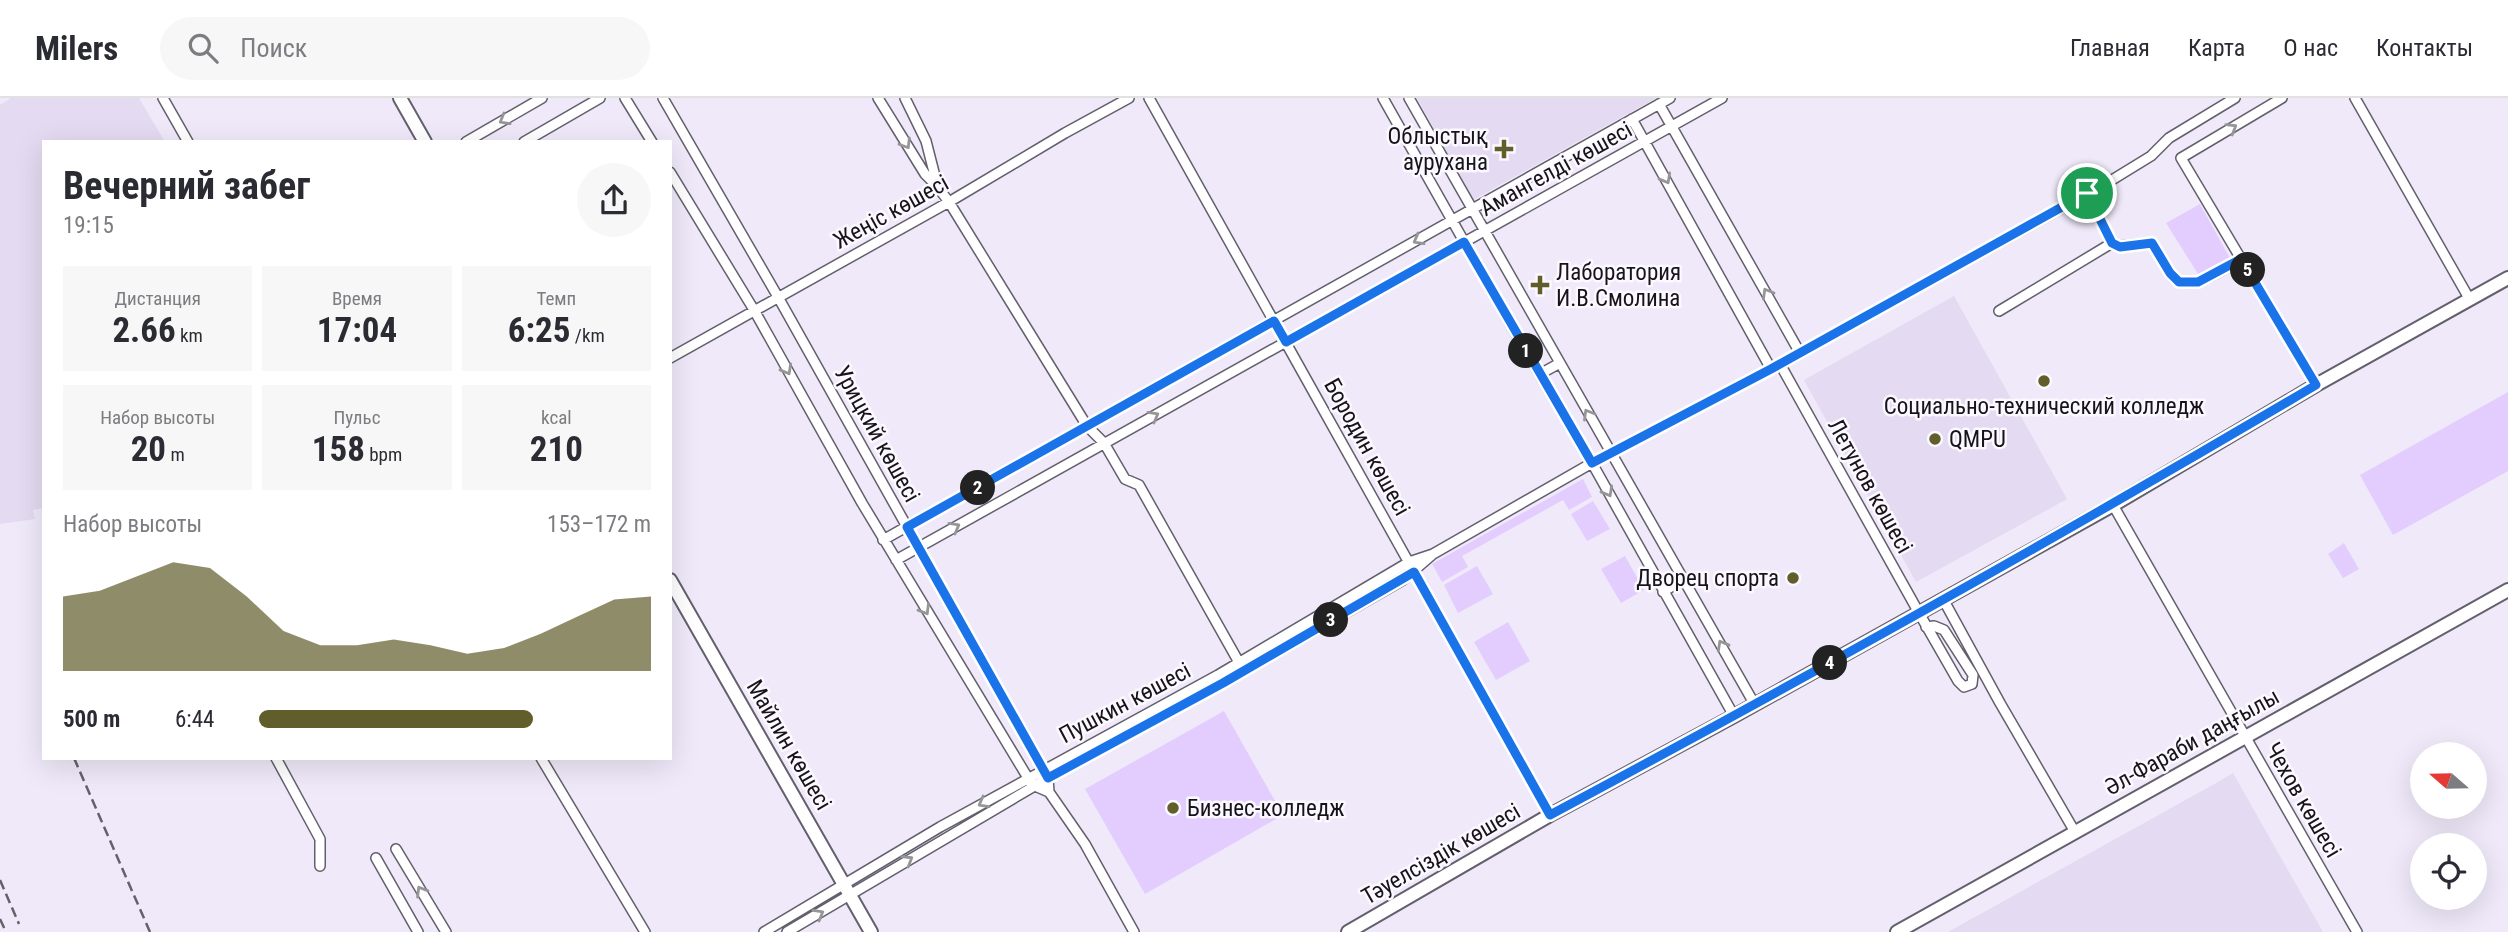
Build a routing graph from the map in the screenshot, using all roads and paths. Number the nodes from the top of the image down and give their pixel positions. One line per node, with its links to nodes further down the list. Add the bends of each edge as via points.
1 (163, 98): 21 (street)
2 (400, 98): 22 (main road)
3 (542, 98): 23 (street, one-way to 23)
4 (600, 98): 24 (street)
5 (625, 98): 25 (street)
6 (663, 98): 38 (street, Урицкий көшесі)
7 (878, 98): 28 (street, one-way to 28)
8 (905, 98): 28 (street, via 926,141)
9 (1129, 98): 30 (street, Жеңіс көшесі)
10 (1149, 98): 42 (street, Бородин көшесі)
11 (1383, 98): 32 (street)
12 (1409, 98): 31 (street)
13 (1670, 98): 18 (street, Амангелді көшесі)
14 (1722, 98): 20 (street, Амангелді көшесі)
15 (2235, 98): 29 (street, Пушкин көшесі)
16 (2282, 98): 36 (street, one-way to 16, via 2181,158)
17 (2356, 98): 39 (street)
18 (1659, 104): 19 (street, Амангелді көшесі); 20 (street)
19 (1632, 119): 26 (street, Летунов көшесі); 31 (street, Амангелді көшесі)
20 (1671, 126): 26 (street, Амангелді көшесі); 44 (street, one-way to 20)
21 (187, 140)
22 (424, 140)
23 (469, 140)
24 (527, 140)
25 (651, 140)
26 (1645, 141): 33 (street, Амангелді көшесі); 47 (street, Летунов көшесі, one-way to 47)
27 (672, 176): 40 (street, Урицкий көшесі)
28 (937, 186): 30 (street)
29 (2087, 193): 35 (street); 44 (street, Пушкин көшесі)
30 (949, 202): 38 (street, Жеңіс көшесі); 50 (street)
31 (1472, 210): 32 (street, Амангелді көшесі); 33 (street)
32 (1451, 221): 34 (street); 42 (street, Амангелді көшесі, one-way to 42)
33 (1484, 231): 34 (street, Амангелді көшесі); 46 (street)
34 (1464, 242): 43 (street, Амангелді көшесі); 48 (street)
35 (2112, 243): 36 (street, via 2120,247 2152,243 2174,279 2184,283 2198,282); 41 (street)
36 (2241, 259): 49 (street)
37 (2508, 278): 39 (main road, Тәуелсіздік көшесі)
38 (778, 297): 40 (street, Жеңіс көшесі); 55 (street, Урицкий көшесі)
39 (2470, 300): 49 (main road, Тәуелсіздік көшесі)
40 (754, 310): 45 (street, Жеңіс көшесі); 56 (street, Урицкий көшесі, one-way to 56)
41 (1998, 312)
42 (1274, 321): 43 (street, Бородин көшесі); 50 (street, Амангелді көшесі)
43 (1286, 342): 51 (street, Амангелді көшесі, one-way to 43); 60 (street, Бородин көшесі)
44 (1800, 353): 47 (street, Пушкин көшесі)
45 (672, 357)
46 (1560, 363): 48 (street); 52 (street, one-way to 46)
47 (1775, 366): 52 (street, Пушкин көшесі); 67 (street, Летунов көшесі)
48 (1540, 374): 53 (street)
49 (2316, 385): 54 (main road, Тәуелсіздік көшесі)
50 (1087, 426): 51 (street); 55 (street, Амангелді көшесі)
51 (1104, 443): 57 (street, Амангелді көшесі, one-way to 51); 69 (street, via 1125,479 1139,485)
52 (1610, 453): 53 (street, Пушкин көшесі); 62 (street)
53 (1592, 463): 58 (street, Пушкин көшесі); 65 (street, one-way to 65)
54 (2113, 505): 66 (main road, Тәуелсіздік көшесі); 72 (street, Чехов көшесі)
55 (907, 527): 56 (street, Амангелді көшесі); 57 (street, Урицкий көшесі)
56 (883, 540): 59 (street, Урицкий көшесі)
57 (918, 547): 59 (street, Амангелді көшесі); 75 (street, Урицкий көшесі)
58 (1433, 554): 60 (street, Пушкин көшесі); 61 (street, Пушкин көшесі)
59 (896, 560): 77 (street, Урицкий көшесі, one-way to 77)
60 (1409, 562): 61 (street, Бородин көшесі); 69 (street, Пушкин көшесі)
61 (1414, 572): 69 (street, Пушкин көшесі); 79 (street, Бородин көшесі)
62 (1684, 579): 65 (street); 70 (street, one-way to 62)
63 (672, 583): 84 (main road, Майлин көшесі)
64 (2508, 590): 72 (main road, Әл-Фараби даңғылы)
65 (1663, 592): 71 (street)
66 (1943, 599): 67 (main road, Тәуелсіздік көшесі); 80 (street)
67 (1919, 613): 68 (street, Летунов көшесі); 70 (main road, Тәуелсіздік көшесі)
68 (1926, 627): 68 (street, Летунов көшесі, via 1958,681 1964,687 1972,684 1973,675 1944,630)
69 (1242, 667): 75 (street, Пушкин көшесі); 76 (street, Пушкин көшесі)
70 (1755, 705): 71 (main road, Тәуелсіздік көшесі)
71 (1734, 716): 79 (main road, Тәуелсіздік көшесі)
72 (2245, 736): 80 (main road, Әл-Фараби даңғылы); 95 (street, Чехов көшесі)
73 (277, 760): 83 (street, via 320,839)
74 (542, 760): 89 (street)
75 (1043, 769): 76 (street, Урицкий көшесі); 77 (street, Пушкин көшесі)
76 (1048, 778): 77 (street, Пушкин көшесі); 78 (street, Урицкий көшесі)
77 (1031, 782): 78 (street); 84 (street, Пушкин көшесі)
78 (1049, 792): 92 (street, via 1085,844)
79 (1550, 815): 93 (main road, Тәуелсіздік көшесі)
80 (2075, 832): 94 (main road, Әл-Фараби даңғылы)
81 (396, 849): 88 (street, one-way to 81)
82 (376, 858): 87 (street)
83 (320, 866)
84 (847, 889): 85 (street, Пушкин көшесі); 86 (street, Пушкин көшесі, one-way to 84); 91 (main road, Майлин көшесі)
85 (788, 919): 86 (street); 90 (street, Пушкин көшесі)
86 (790, 930)
87 (418, 932)
88 (446, 932)
89 (645, 932)
90 (764, 932)
91 (871, 932)
92 (1134, 932)
93 (1348, 932)
94 (1897, 932)
95 (2357, 932)

